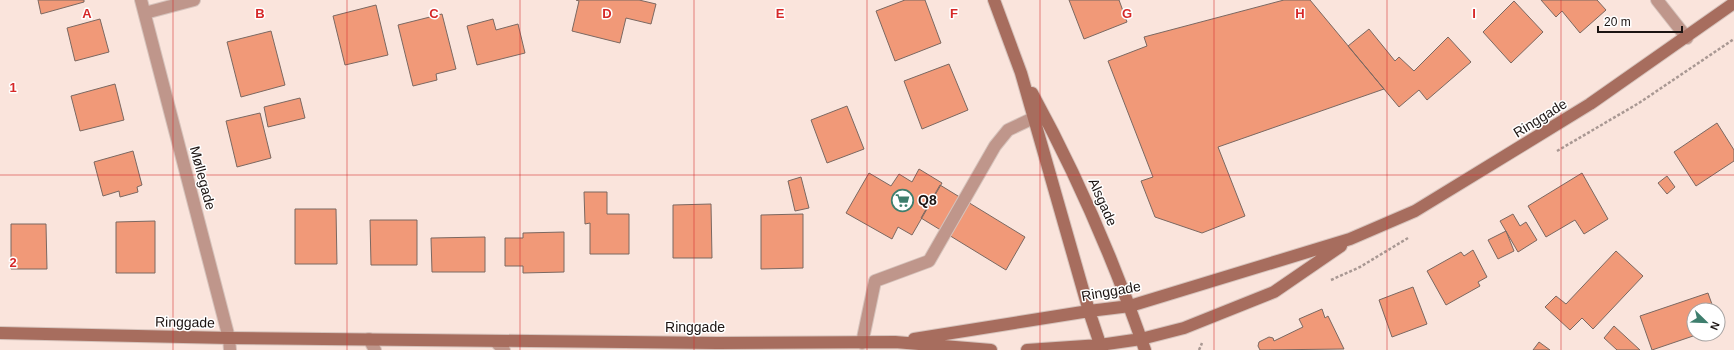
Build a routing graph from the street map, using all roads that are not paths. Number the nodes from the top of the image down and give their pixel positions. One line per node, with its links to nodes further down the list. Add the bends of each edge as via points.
1 (141, 0): 6 (street, Møllegade)
2 (194, 0): 6 (street)
3 (994, 0): 8 (street, Alsgade)
4 (1657, 0): 7 (street)
5 (1734, 4): 7 (street, Ringgade)
6 (145, 13): 16 (street, Møllegade)
7 (1687, 38): 9 (street, Ringgade, via 1590,104 1415,211)
8 (1039, 116): 10 (street, Alsgade, via 1059,142); 11 (street, Alsgade); 15 (street, via 1008,130 995,146 929,262 875,281)
9 (1350, 239): 10 (street, Ringgade); 17 (street, Ringgade, via 1274,292)
10 (1130, 306): 11 (street, Ringgade); 17 (street, Alsgade)
11 (1089, 311): 14 (street, Ringgade); 19 (street, Alsgade)
12 (0, 333): 16 (street, Ringgade)
13 (495, 341): 15 (street, Ringgade); 18 (street, Ringgade); 20 (street)
14 (895, 342): 15 (street, Ringgade); 21 (street, Ringgade)
15 (862, 343)
16 (230, 344): 18 (street, Ringgade)
17 (1144, 344): 19 (street, Ringgade)
18 (372, 345)
19 (1101, 348): 22 (street, Ringgade)
20 (504, 350)
21 (991, 350)
22 (1028, 350)

